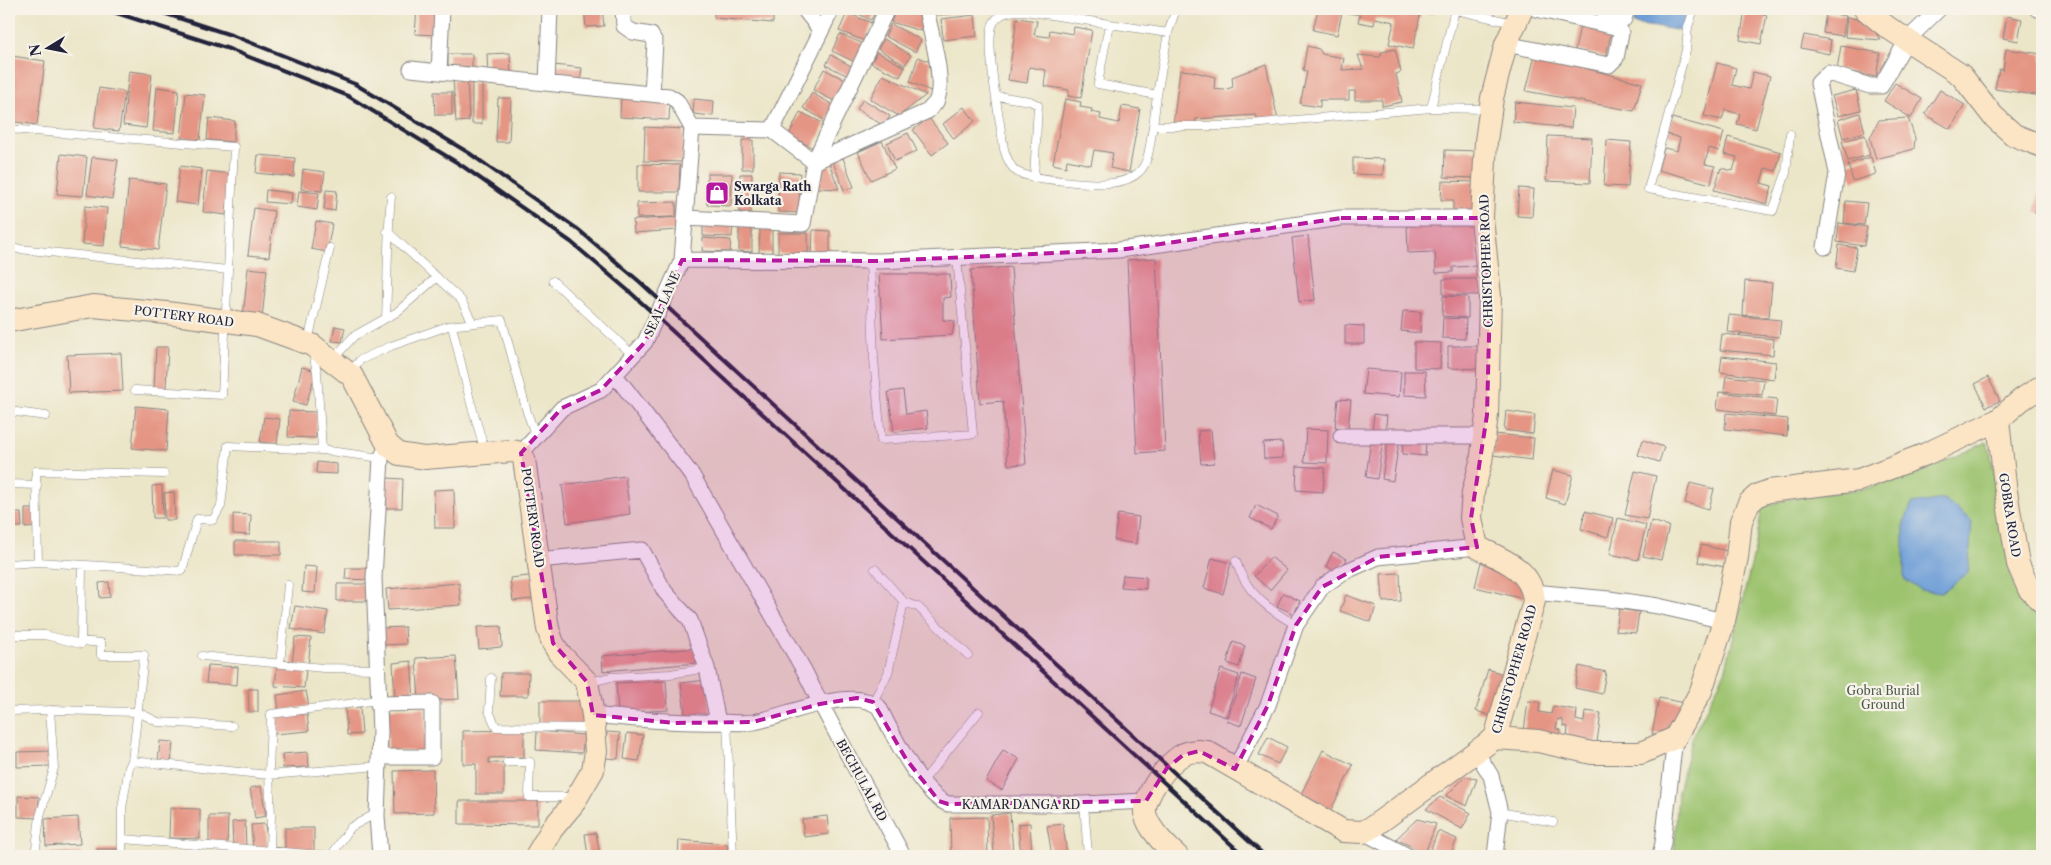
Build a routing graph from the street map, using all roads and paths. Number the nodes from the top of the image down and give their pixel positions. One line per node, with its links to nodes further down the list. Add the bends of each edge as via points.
1 (442, 9): 25 (street)
2 (550, 9): 26 (street)
3 (623, 9): 27 (street, via 624,26 633,32 651,35 655,42)
4 (804, 9): 20 (street)
5 (832, 9): 20 (street)
6 (887, 9): 38 (street)
7 (926, 9): 38 (street, via 939,76 936,102 928,111)
8 (1176, 9): 21 (lane)
9 (1536, 9): 23 (street, via 1619,28 1616,58 1609,65)
10 (1578, 9): 11 (street, via 1621,20 1626,17)
11 (1627, 9)
12 (1694, 9): 36 (lane, via 1648,189 1773,212 1786,173)
13 (1865, 9): 22 (street)
14 (1939, 9): 22 (street)
15 (2037, 9): 17 (street)
16 (1456, 10): 18 (lane); 30 (lane)
17 (2042, 10)
18 (1518, 16): 23 (street, CHRISTOPHER ROAD)
19 (1109, 24): 21 (lane); 28 (lane, via 1098,84); 29 (lane, via 1025,11 1000,15 993,23 990,45)
20 (821, 31): 35 (street)
21 (1168, 33): 28 (lane)
22 (1907, 40): 37 (street, via 1961,75 2014,135); 44 (street, via 1881,86 1870,86 1828,73 1818,83 1837,173)
23 (1506, 44): 31 (street, CHRISTOPHER ROAD)
24 (411, 69): 25 (street)
25 (439, 72): 26 (street)
26 (547, 83): 27 (street)
27 (652, 94): 33 (street, via 674,98)
28 (1157, 95): 32 (lane)
29 (997, 96): 39 (lane, via 1007,158 1015,171); 39 (lane, via 1038,105)
30 (1431, 108): 31 (lane); 32 (lane, via 1228,126)
31 (1490, 109): 42 (street, CHRISTOPHER ROAD)
32 (1153, 126): 39 (lane, via 1145,165 1139,173 1125,180 1110,183)
33 (692, 128): 35 (street); 41 (street, SEAL LANE)
34 (9, 129): 50 (lane, via 234,147)
35 (772, 130): 38 (street)
36 (1790, 134)
37 (2042, 146)
38 (814, 162): 41 (street, via 803,224)
39 (1034, 178)
40 (391, 197): 43 (lane)
41 (685, 218): 48 (street, SEAL LANE)
42 (1482, 218): 47 (street, via 1341,218 1119,250); 68 (street, CHRISTOPHER ROAD, via 1490,296)
43 (388, 231): 51 (lane); 53 (lane)
44 (1825, 247)
45 (9, 248): 50 (lane)
46 (330, 248): 58 (lane)
47 (957, 258): 49 (street); 49 (lane, via 973,434 881,440)
48 (682, 260): 49 (street); 59 (street, SEAL LANE, via 645,342)
49 (870, 261)
50 (228, 270): 55 (lane)
51 (437, 277): 53 (lane); 56 (lane, via 461,300)
52 (553, 281): 59 (lane)
53 (386, 318): 60 (lane, via 354,336)
54 (9, 321): 55 (street, POTTERY ROAD, via 94,306)
55 (227, 321): 58 (street, POTTERY ROAD, via 257,325); 63 (lane, via 222,395)
56 (473, 324): 57 (lane); 69 (lane, via 502,320 527,412)
57 (452, 326): 60 (lane); 72 (lane)
58 (310, 344): 60 (street, POTTERY ROAD); 70 (lane, via 317,372)
59 (633, 355): 61 (street, SEAL LANE)
60 (340, 367): 71 (street, POTTERY ROAD, via 352,376)
61 (615, 375): 69 (street, SEAL LANE, via 601,390 562,408); 100 (street, BECHULAL RD, via 692,475 805,672)
62 (2042, 386): 66 (street)
63 (135, 390)
64 (9, 411): 65 (lane)
65 (46, 416)
66 (1998, 420): 86 (street, GOBRA ROAD, via 2018,564 2029,590); 87 (street, via 1926,454 1859,480 1758,495 1749,503 1741,521)
67 (1341, 436): 68 (street)
68 (1484, 436): 76 (street, CHRISTOPHER ROAD, via 1471,518)
69 (529, 445): 72 (street, POTTERY ROAD, via 512,451); 77 (street, POTTERY ROAD, via 524,459)
70 (322, 450): 71 (lane); 81 (lane, via 228,446 221,506 213,520 197,519 182,571)
71 (385, 451): 72 (street, POTTERY ROAD, via 425,458); 95 (street, via 374,578)
72 (485, 452)
73 (164, 474): 75 (lane, via 36,471)
74 (9, 484): 75 (lane)
75 (37, 485): 79 (lane)
76 (1477, 547): 84 (street, CHRISTOPHER ROAD, via 1520,571); 88 (street, via 1378,556 1342,573 1322,587)
77 (538, 560): 94 (street, via 642,550 665,592 690,620); 97 (street, POTTERY ROAD, via 553,642 559,653)
78 (1236, 561): 88 (lane, via 1240,576 1257,596 1271,610)
79 (38, 562): 80 (lane); 81 (lane)
80 (9, 564)
81 (82, 565): 90 (lane)
82 (875, 569): 85 (lane)
83 (288, 585): 93 (lane)
84 (1533, 592): 87 (street, via 1658,606); 108 (street, CHRISTOPHER ROAD, via 1530,617)
85 (904, 602): 91 (lane, via 918,608); 99 (lane, via 888,673)
86 (2042, 602)
87 (1724, 621): 109 (street, via 1701,691)
88 (1296, 626): 114 (street, via 1268,706)
89 (9, 640): 90 (lane, via 14,635 45,635 82,644)
90 (82, 641): 103 (lane, via 101,643 101,655 144,655)
91 (968, 655)
92 (202, 656): 93 (lane)
93 (280, 664): 95 (lane)
94 (707, 668): 97 (lane); 106 (street)
95 (376, 669): 98 (street)
96 (491, 678): 105 (lane, via 489,711 496,727)
97 (587, 682): 105 (street)
98 (378, 702): 112 (street); 112 (street, via 432,703 432,757); 115 (lane, via 271,714)
99 (873, 702): 100 (street, via 857,698); 116 (street, KAMAR DANGA RD, via 879,707 906,759)
100 (820, 704): 106 (street, via 753,722); 132 (street, BECHULAL RD)
101 (50, 710): 102 (lane); 103 (lane); 126 (lane, via 54,768 40,816)
102 (9, 711)
103 (138, 712): 107 (lane, via 158,722); 111 (lane)
104 (979, 712): 116 (lane)
105 (594, 722): 106 (street); 117 (street, via 596,751 593,770)
106 (723, 722): 131 (lane)
107 (232, 726)
108 (1495, 738): 109 (street, via 1538,741 1592,753 1640,752); 110 (street, CHRISTOPHER ROAD)
109 (1675, 738): 137 (street)
110 (1478, 753): 120 (street, via 1491,776); 123 (street, CHRISTOPHER ROAD)
111 (132, 761): 115 (lane); 124 (lane, via 122,808)
112 (379, 761): 115 (lane); 121 (street)
113 (507, 762): 117 (lane, via 530,762 529,797)
114 (1236, 770): 118 (street, via 1207,752 1190,752 1166,768); 123 (street, via 1343,831)
115 (269, 775): 125 (lane)
116 (923, 781): 119 (street, KAMAR DANGA RD, via 939,801 948,804)
117 (576, 798): 130 (street)
118 (1146, 801): 119 (street, KAMAR DANGA RD); 134 (street, via 1145,812 1152,828)
119 (1084, 804): 133 (lane)
120 (1500, 812): 122 (lane); 136 (street)
121 (377, 813): 128 (lane, via 352,827); 129 (street)
122 (1554, 822)
123 (1363, 832): 135 (street)
124 (123, 839): 125 (lane); 127 (lane)
125 (270, 852): 128 (lane)
126 (35, 856)
127 (122, 856)
128 (331, 856)
129 (380, 856)
130 (536, 856)
131 (733, 856)
132 (903, 856)
133 (1088, 856)
134 (1177, 856)
135 (1408, 856)
136 (1494, 856)
137 (1660, 856)

